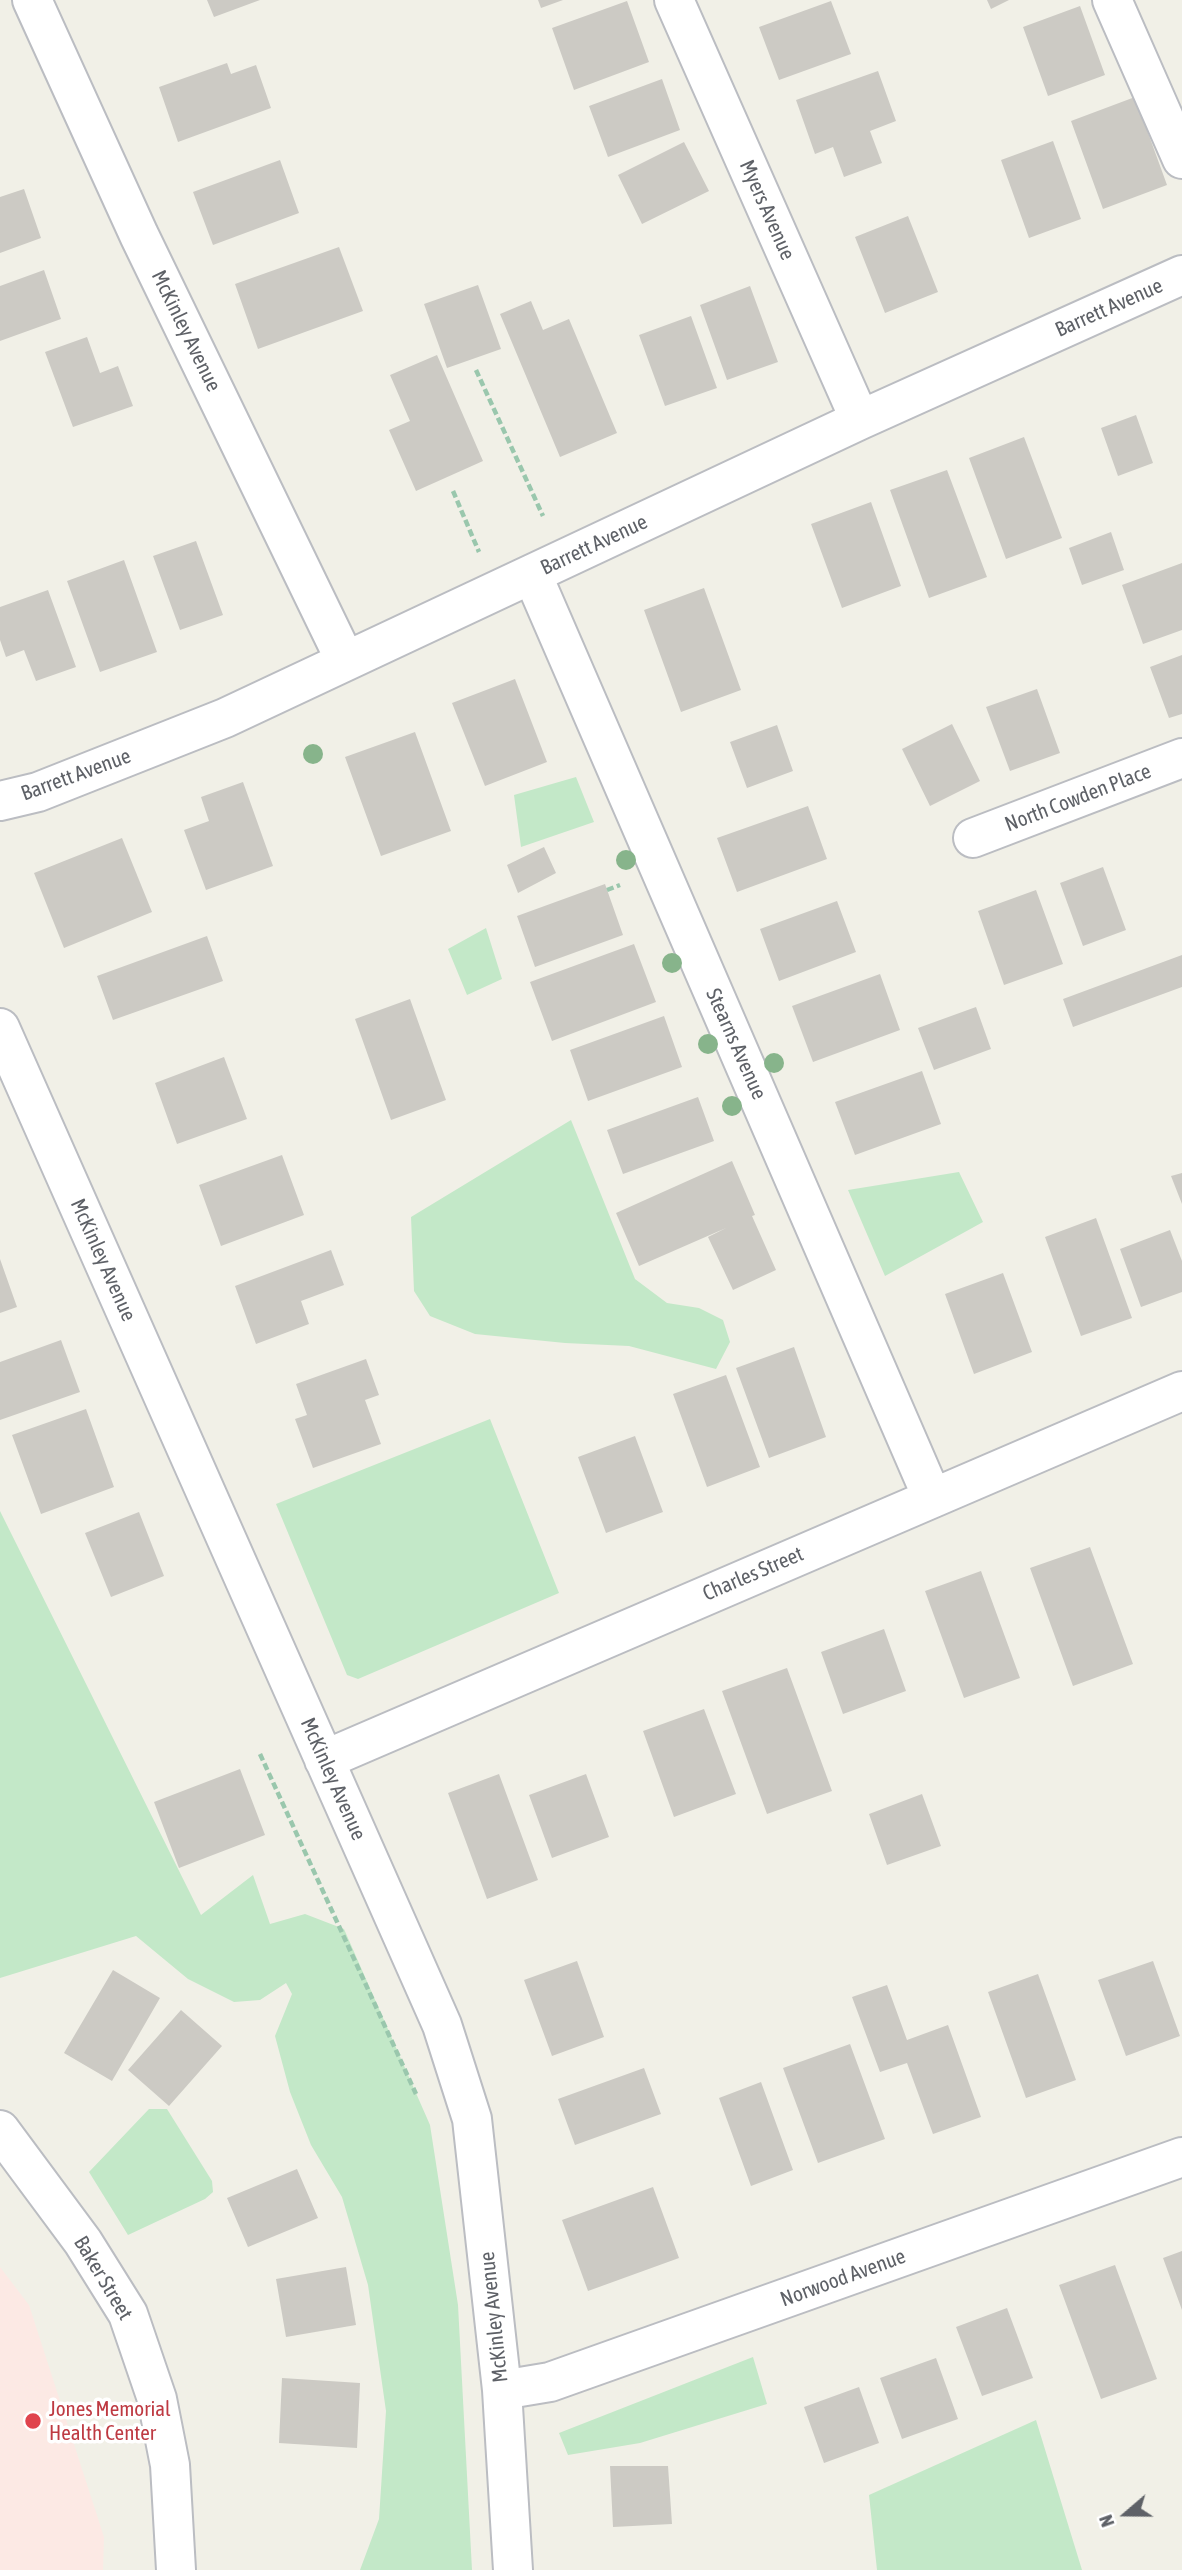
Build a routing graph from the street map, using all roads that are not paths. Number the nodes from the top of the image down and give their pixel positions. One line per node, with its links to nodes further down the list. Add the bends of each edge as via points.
1 (32, 0): 8 (street, McKinley Avenue)
2 (674, 0): 6 (street, Myers Avenue)
3 (1112, 0): 4 (street)
4 (1182, 159)
5 (1178, 289): 6 (street, Barrett Avenue)
6 (860, 419): 7 (street, Barrett Avenue)
7 (532, 574): 8 (street, Barrett Avenue); 14 (street, Stearns Avenue)
8 (345, 660): 10 (street, Barrett Avenue, via 225,718 38,792)
9 (1182, 758): 11 (street, North Cowden Place)
10 (0, 801)
11 (973, 838)
12 (0, 1028): 15 (street, McKinley Avenue)
13 (1182, 1391): 14 (street, Charles Street)
14 (932, 1497): 15 (street, Charles Street)
15 (324, 1760): 18 (street, McKinley Avenue, via 442,2025 472,2119)
16 (0, 2130): 19 (street, Baker Street, via 83,2242 128,2314 157,2399 170,2465)
17 (1182, 2157): 18 (street, Norwood Avenue, via 550,2382)
18 (502, 2390): 20 (street, McKinley Avenue)
19 (177, 2570)
20 (513, 2570)

